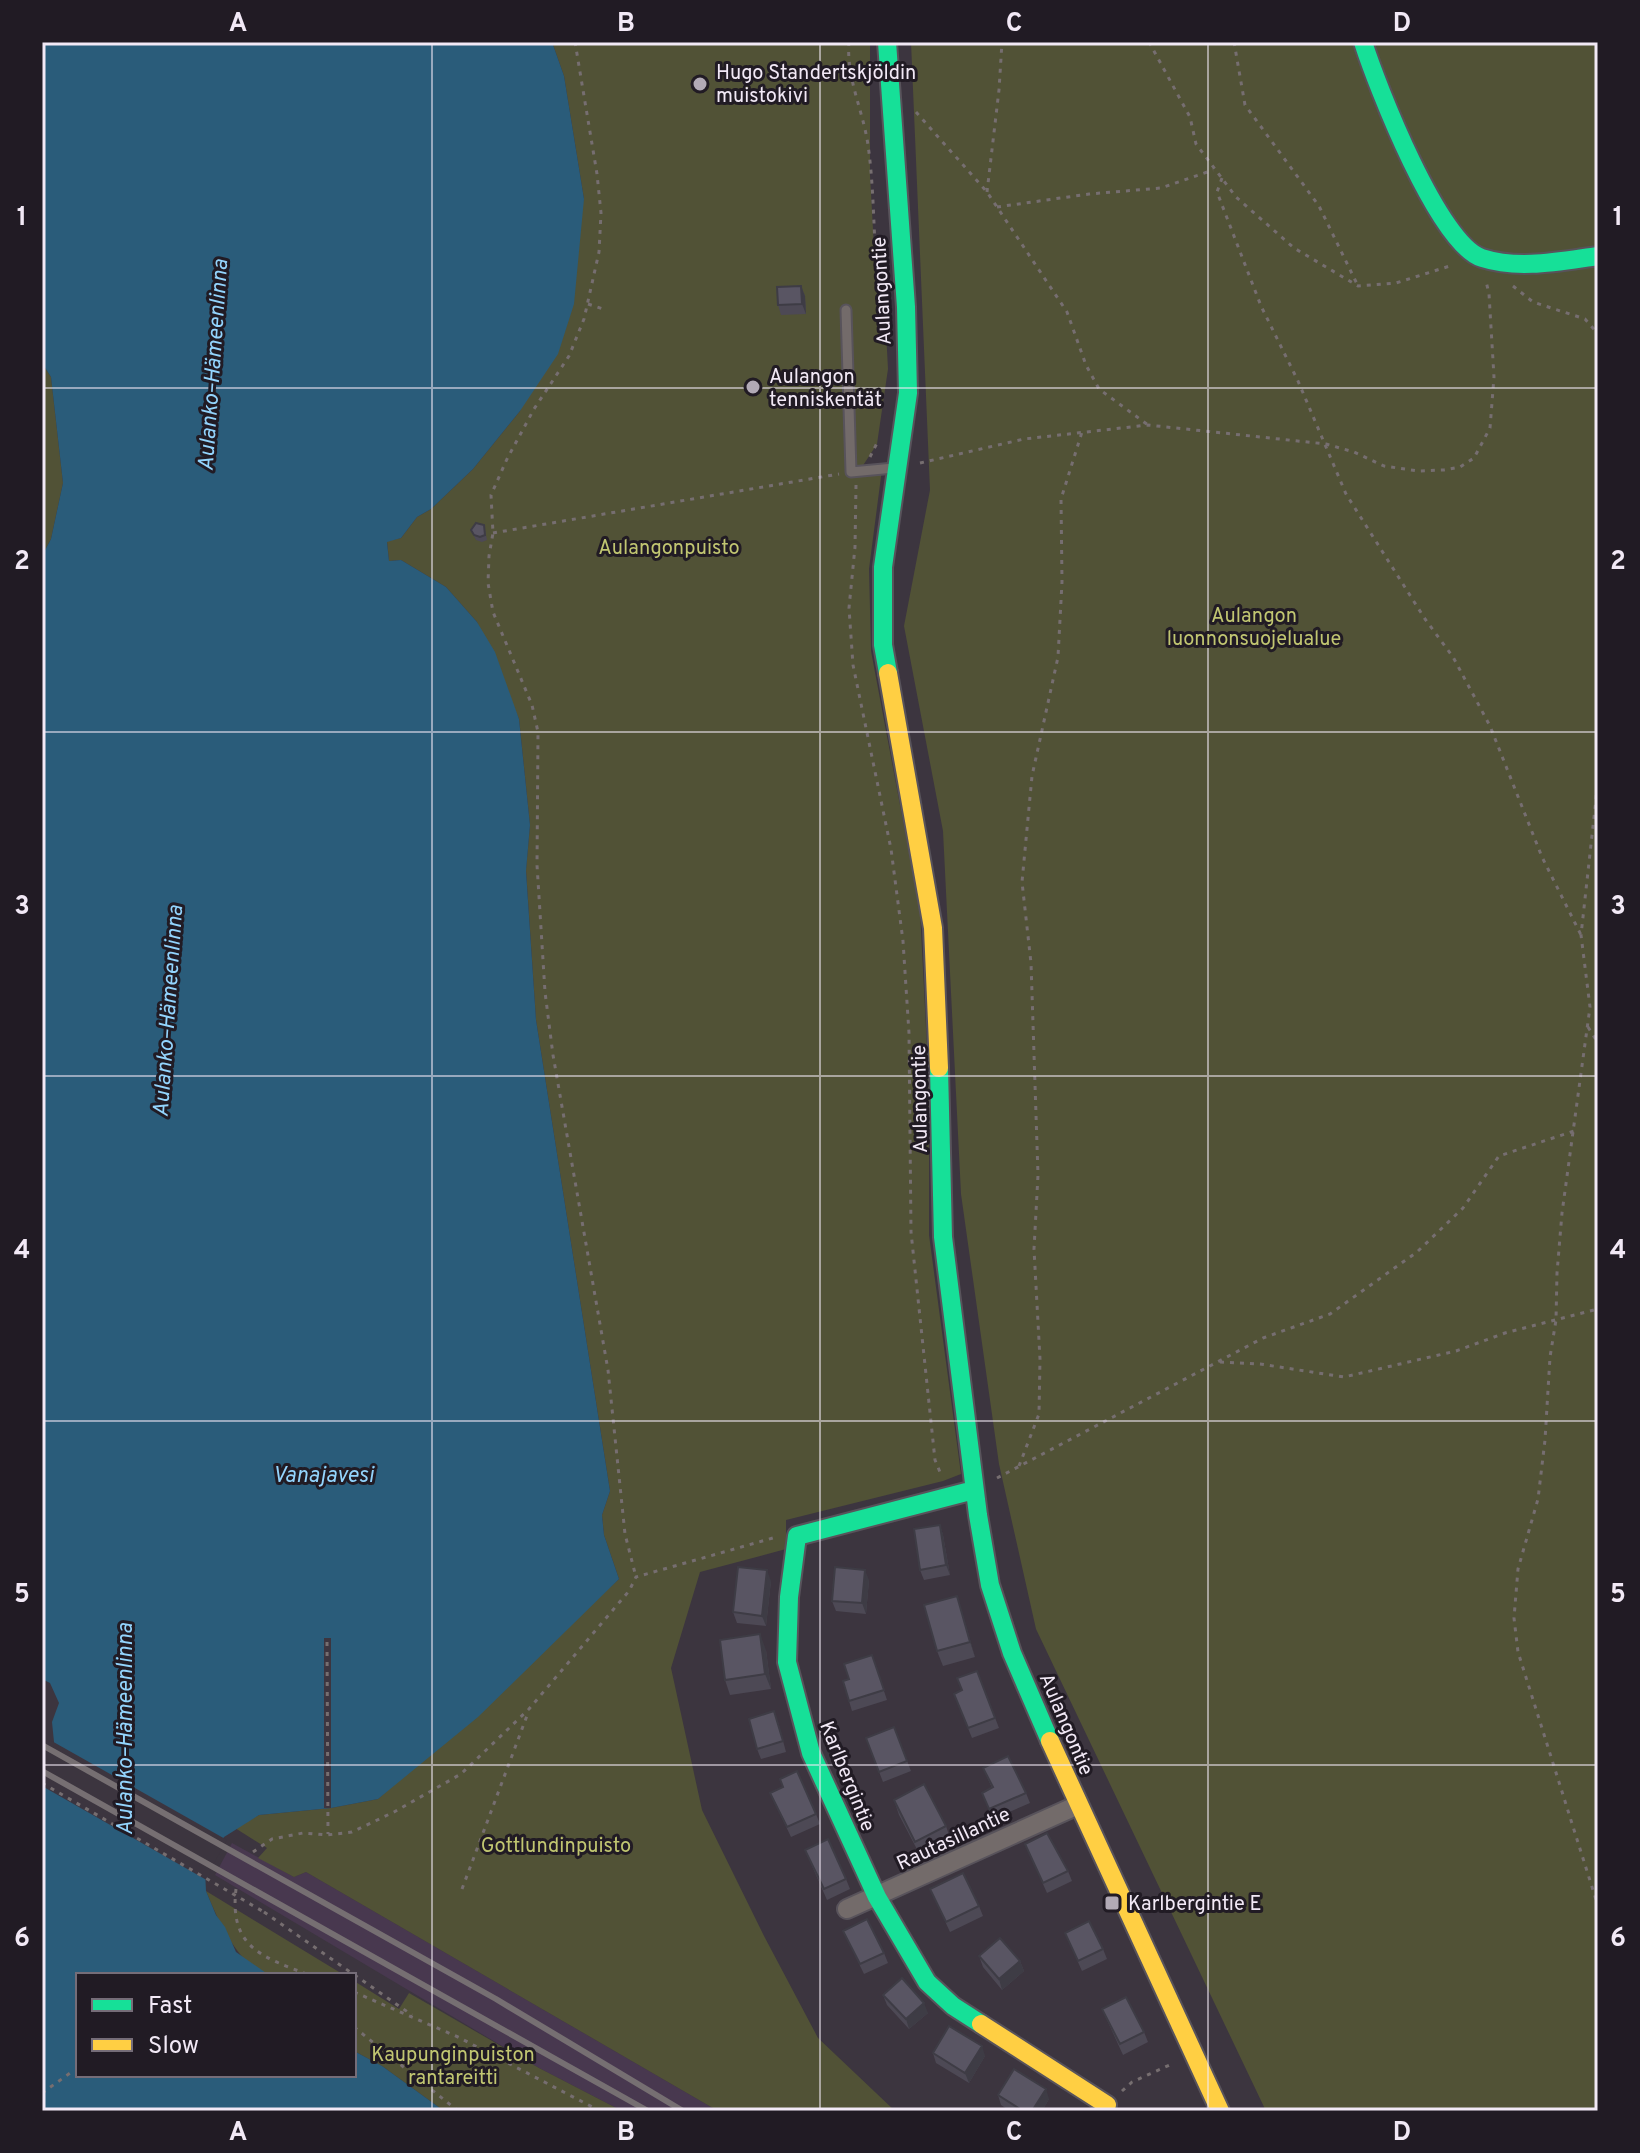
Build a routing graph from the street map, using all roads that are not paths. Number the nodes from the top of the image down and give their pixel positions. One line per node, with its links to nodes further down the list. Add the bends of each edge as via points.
1 (887, 42): 5 (main road, Aulangontie, via 906,307 908,393)
2 (1363, 42): 3 (main road, via 1379,92 1459,243 1480,258 1510,263)
3 (1598, 256)
4 (846, 310): 5 (lane, via 851,472)
5 (897, 468): 6 (main road, Aulangontie, via 883,567 883,645 933,928 943,1237)
6 (974, 1490): 7 (main road, Aulangontie, via 990,1585 1012,1653); 8 (main road, Karlbergintie, via 797,1536 787,1662 795,1699 811,1753)
7 (1078, 1805): 8 (street, Rautasillantie); 11 (main road, Aulangontie)
8 (877, 1897): 9 (street, Rautasillantie); 10 (main road, Karlbergintie, via 927,1982 944,1998 1020,2051)
9 (847, 1909)
10 (1113, 2099)
11 (1220, 2111)

